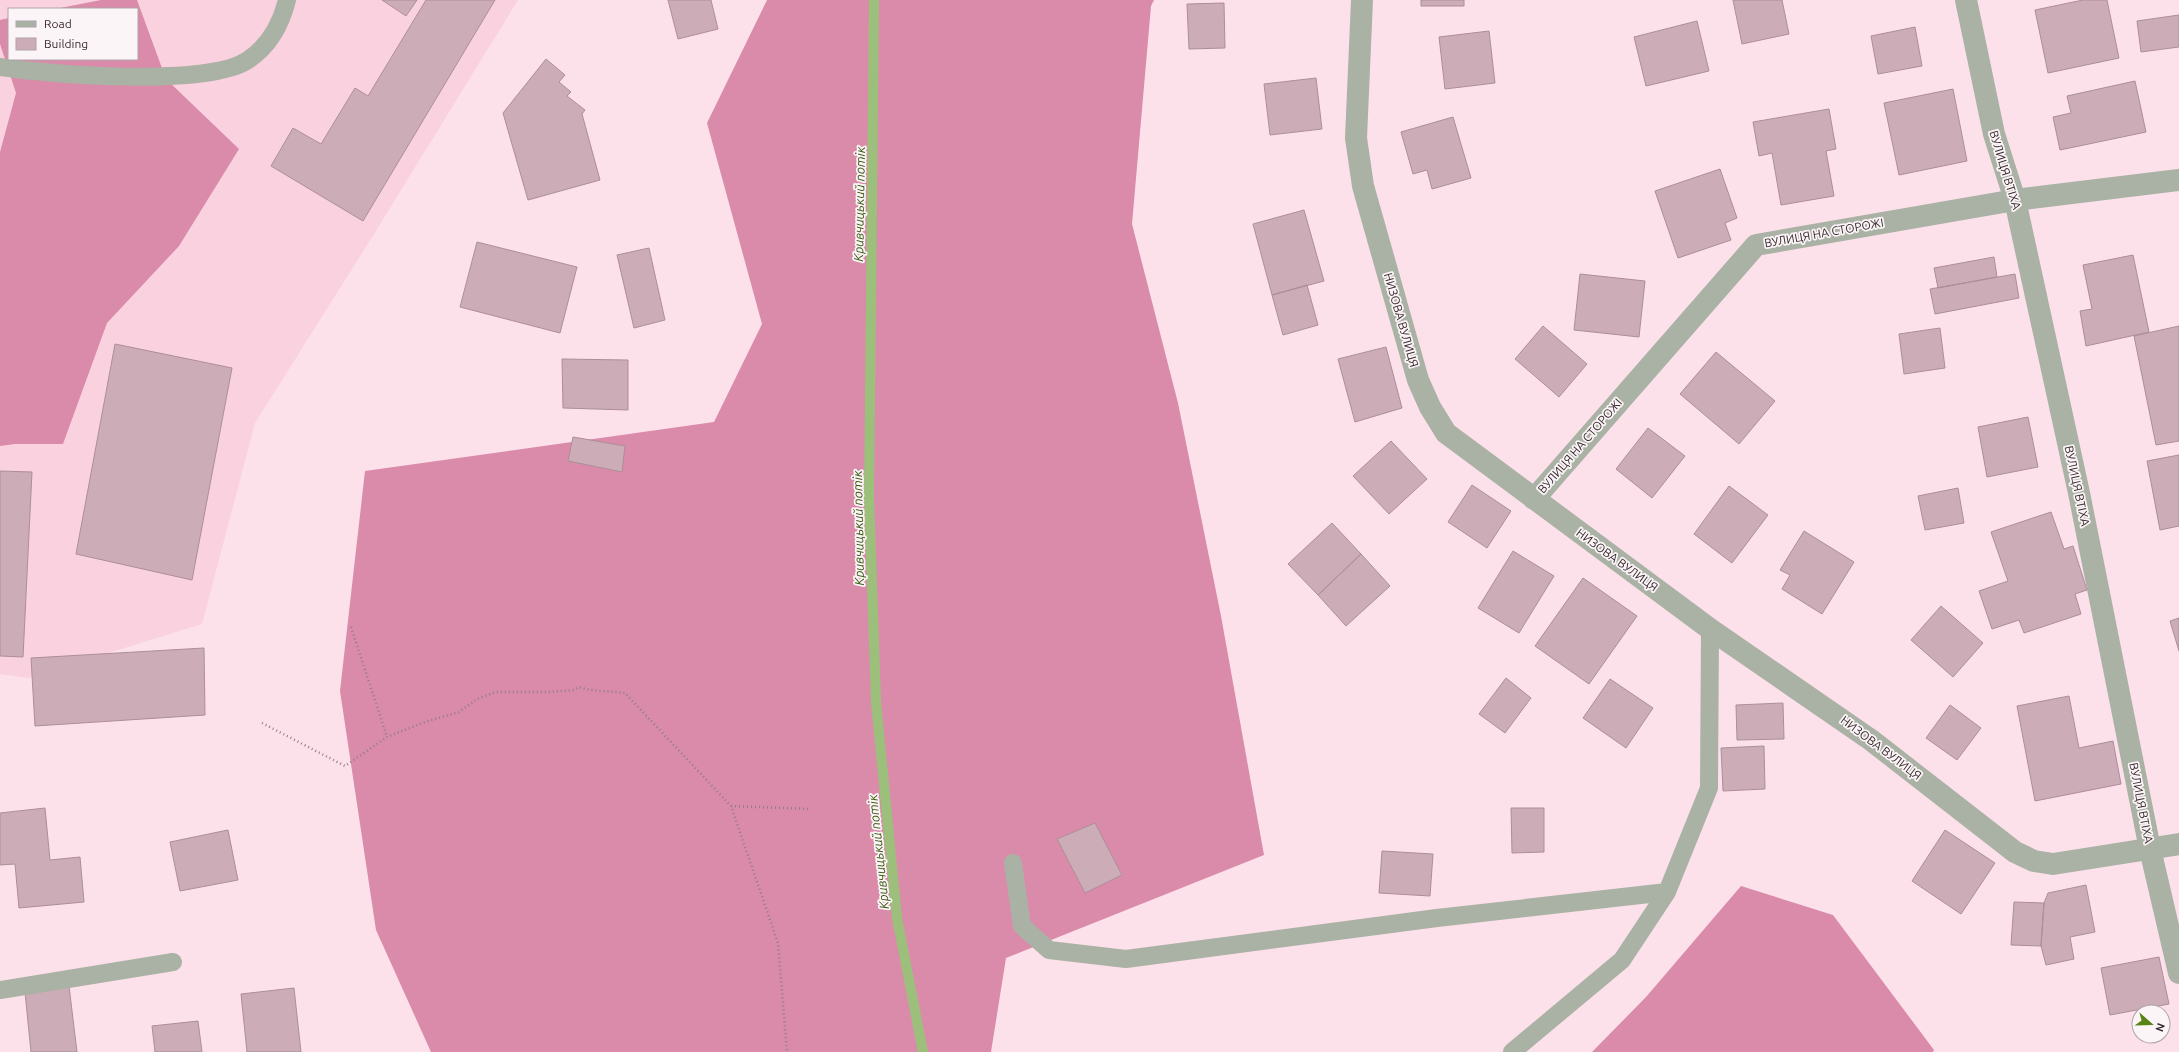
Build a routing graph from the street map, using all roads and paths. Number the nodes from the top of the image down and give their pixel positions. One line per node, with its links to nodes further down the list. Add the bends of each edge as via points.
1 (287, 0): 4 (lane, via 271,38 249,60 218,71 179,75 98,76)
2 (1362, 0): 7 (street, НИЗОВА ВУЛИЦЯ, via 1356,138 1363,186 1418,380 1430,407 1446,433)
3 (1966, 0): 6 (street, ВУЛИЦЯ ВТІХА, via 1994,134)
4 (0, 67)
5 (2179, 180): 6 (street, ВУЛИЦЯ НА СТОРОЖІ)
6 (2015, 200): 7 (street, ВУЛИЦЯ НА СТОРОЖІ, via 1756,245); 15 (street, ВУЛИЦЯ ВТІХА, via 2079,493)
7 (1534, 499): 9 (street, НИЗОВА ВУЛИЦЯ)
8 (351, 627): 11 (path)
9 (1710, 629): 15 (street, НИЗОВА ВУЛИЦЯ, via 1871,740 2015,852 2034,861 2053,864); 17 (lane, via 1709,788)
10 (262, 723): 11 (path, via 345,766)
11 (387, 737): 12 (path, via 459,712 477,699 496,692 546,692 574,690 579,687 593,691 625,693)
12 (730, 806): 13 (path); 21 (path, via 778,943)
13 (811, 809)
14 (2179, 844): 15 (street, НИЗОВА ВУЛИЦЯ)
15 (2150, 850): 19 (street, ВУЛИЦЯ ВТІХА)
16 (1014, 862): 17 (lane, via 1022,926 1049,950 1126,959 1437,918)
17 (1667, 892): 22 (lane, via 1622,960)
18 (173, 962): 20 (lane)
19 (2179, 973)
20 (0, 990)
21 (787, 1052)
22 (1512, 1052)

